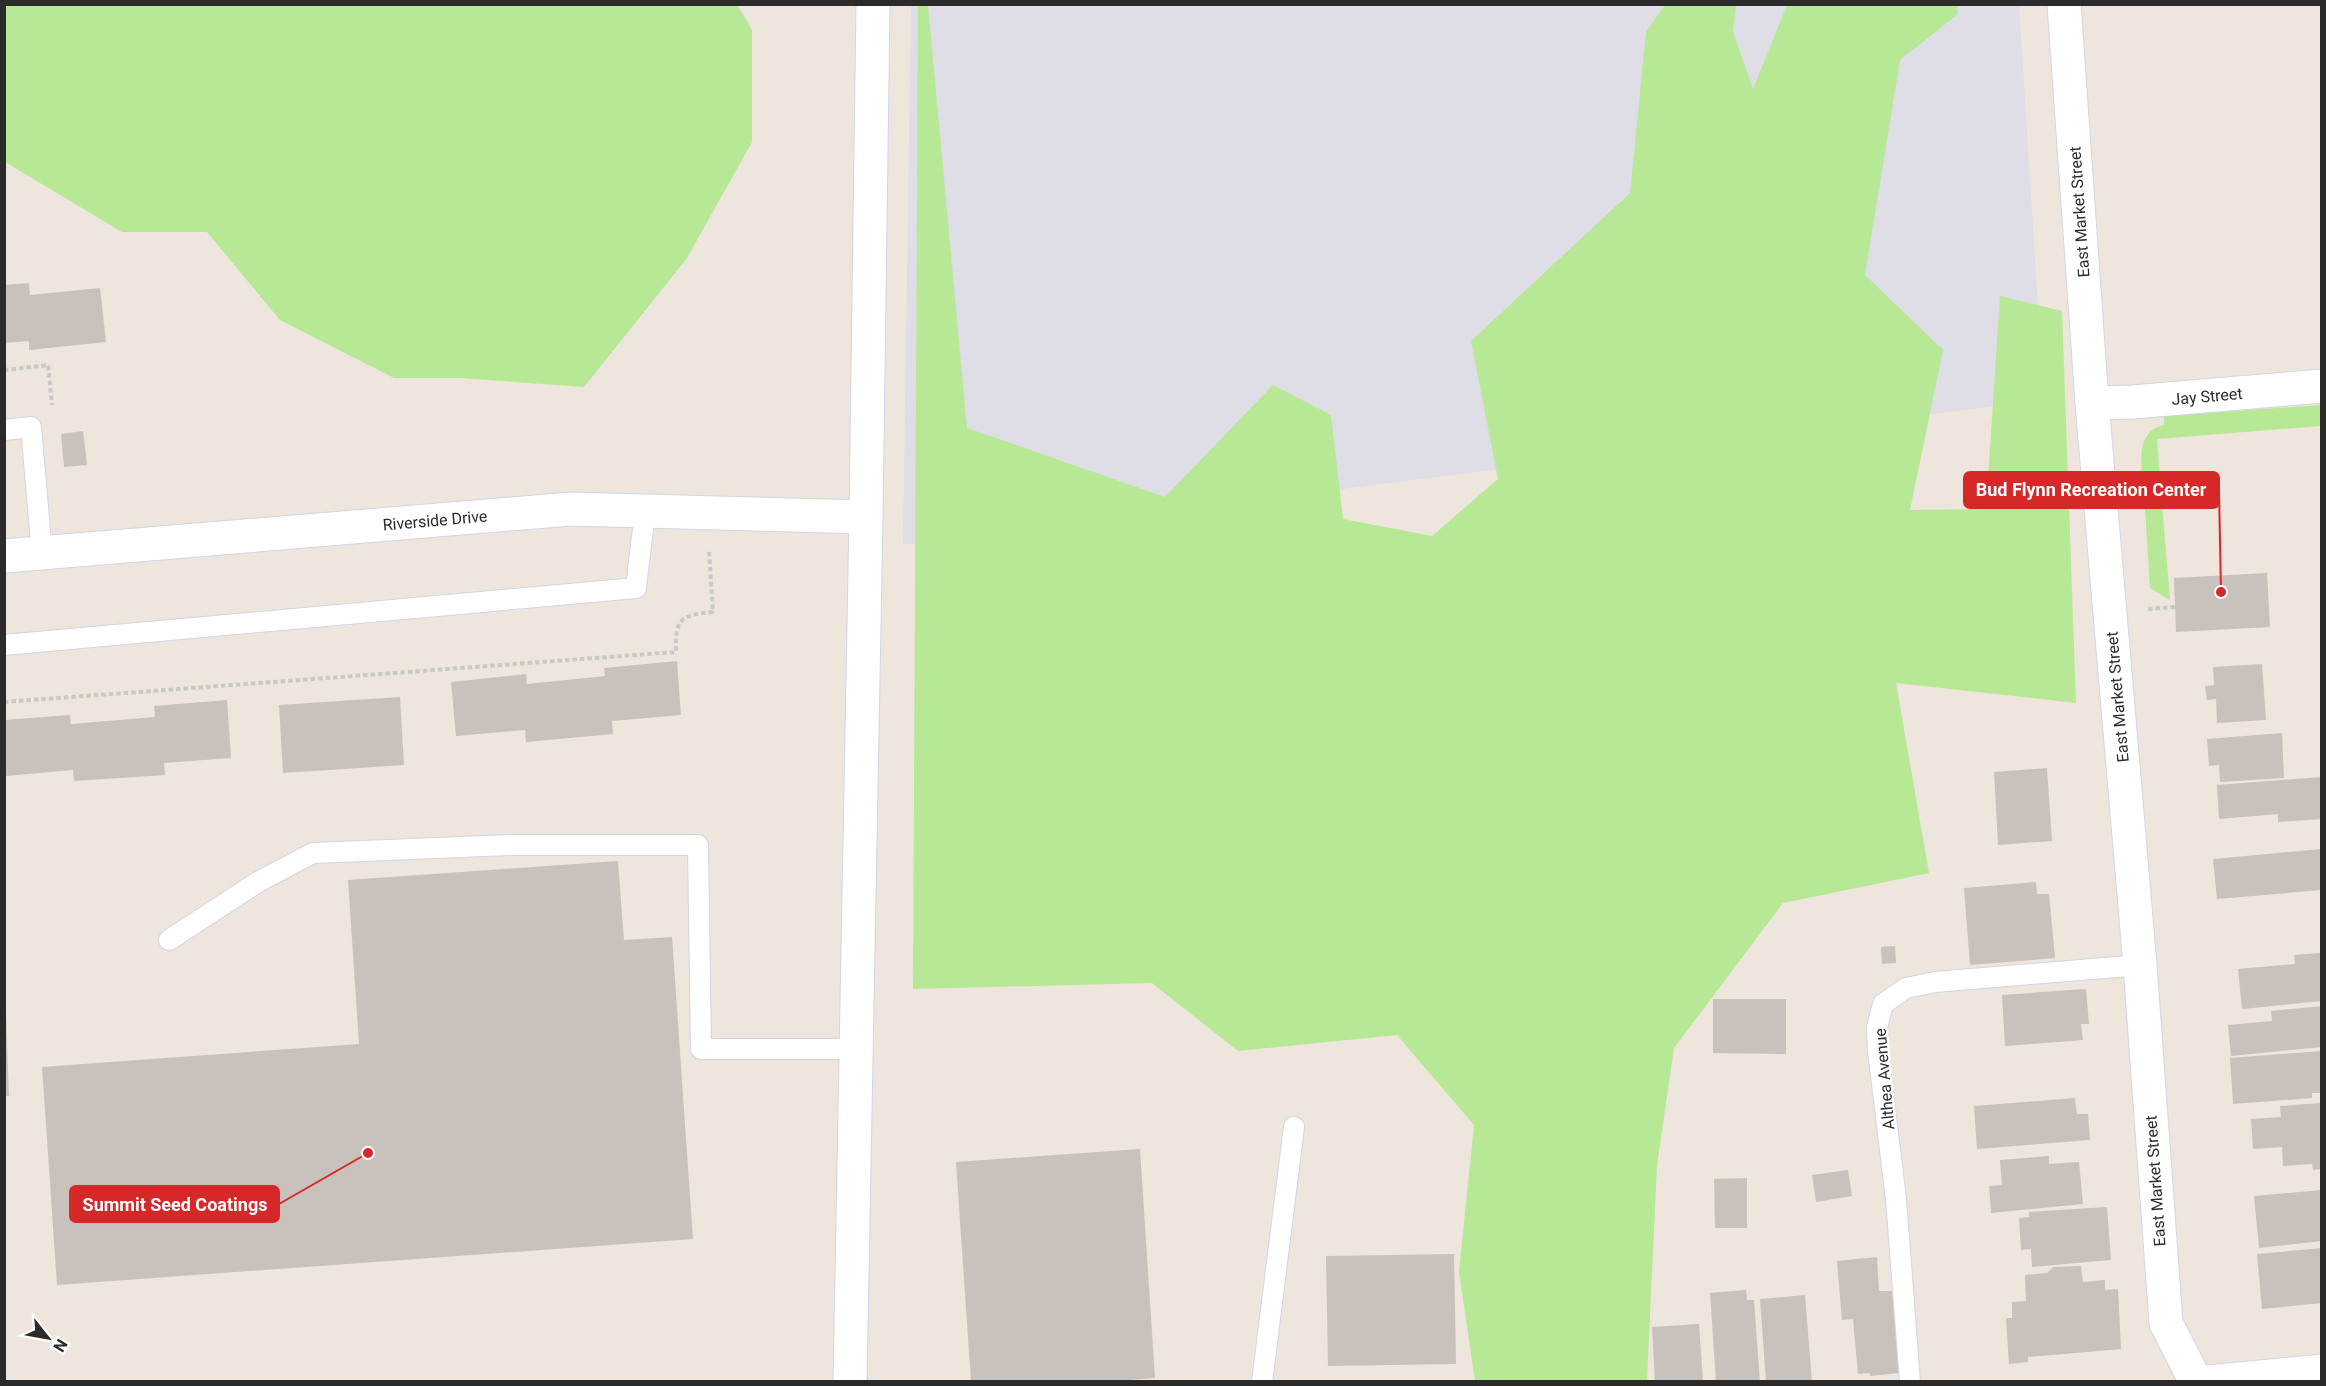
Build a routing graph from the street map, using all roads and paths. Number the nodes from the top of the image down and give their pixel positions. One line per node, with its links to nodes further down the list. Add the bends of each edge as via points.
1 (873, 4): 9 (street)
2 (2064, 4): 4 (street, East Market Street)
3 (2322, 386): 4 (street, Jay Street)
4 (2092, 403): 18 (street, East Market Street)
5 (4, 430): 11 (lane, via 31,427)
6 (2137, 499): 7 (path, via 2164,496)
7 (2178, 504)
8 (645, 511): 9 (street, Riverside Drive); 11 (street, Riverside Drive, via 571,509); 15 (lane, via 636,588)
9 (866, 517): 19 (street)
10 (709, 549): 16 (path, via 713,612 682,619 677,626 676,652)
11 (42, 553): 12 (street, Riverside Drive)
12 (4, 556)
13 (2175, 607): 14 (path)
14 (2147, 609)
15 (4, 645)
16 (4, 702)
17 (170, 940): 19 (lane, via 258,882 313,854 511,845 698,844 701,1048)
18 (2140, 965): 24 (lane, Althea Avenue, via 1935,982 1906,988 1883,1004 1877,1027 1878,1051 1896,1199); 25 (street, East Market Street, via 2166,1323)
19 (856, 1049): 22 (street)
20 (1294, 1127): 23 (lane)
21 (2322, 1371): 26 (street)
22 (850, 1382)
23 (1262, 1382)
24 (1910, 1382)
25 (2196, 1382)
26 (2208, 1382)

